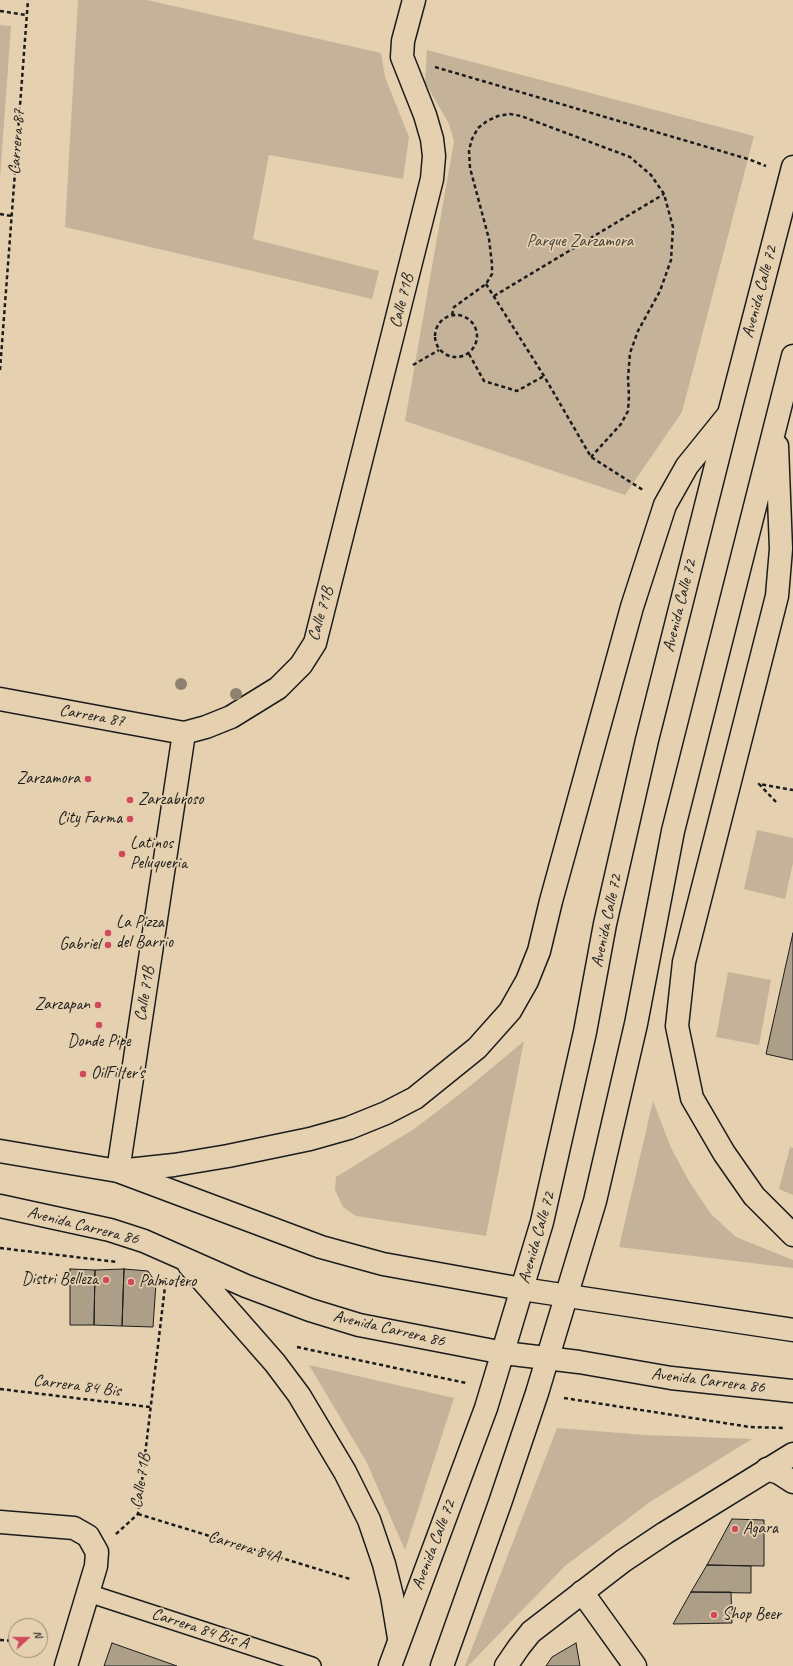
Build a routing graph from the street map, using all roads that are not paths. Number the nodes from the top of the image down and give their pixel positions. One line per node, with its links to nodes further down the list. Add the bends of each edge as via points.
1 (414, 0): 7 (main road, Calle 71B, via 402,41 402,57 432,139 432,179 315,643 301,665 278,688 232,717 206,728)
2 (792, 171): 4 (main road, Avenida Calle 72)
3 (793, 356): 5 (main road)
4 (729, 414): 9 (main road, via 687,466 664,505 632,607 539,951 527,981 510,1011 477,1048 414,1098 356,1126 310,1139 228,1156); 13 (main road, Avenida Calle 72, via 647,740 605,924 555,1171)
5 (775, 425): 11 (main road, via 781,549 777,596 684,962 677,1026 692,1098 724,1153 754,1196); 14 (main road, via 673,831 636,1024 595,1201)
6 (0, 699): 7 (main road, Carrera 87)
7 (184, 733): 9 (main road, Calle 71B)
8 (0, 1151): 9 (main road)
9 (118, 1171): 13 (main road, via 277,1231 353,1256)
10 (0, 1206): 12 (main road, Avenida Carrera 86, via 110,1230)
11 (793, 1235)
12 (183, 1258): 16 (main road, Avenida Carrera 86, via 246,1286 352,1323); 25 (main road, via 275,1363 299,1395 345,1472 369,1520 384,1564)
13 (522, 1290): 14 (main road); 16 (main road, Avenida Calle 72)
14 (567, 1296): 15 (main road); 17 (main road)
15 (793, 1330)
16 (504, 1353): 17 (main road, Avenida Carrera 86); 25 (main road, Avenida Calle 72, via 486,1408)
17 (547, 1359): 18 (main road, Avenida Carrera 86, via 671,1378); 29 (main road, via 500,1503)
18 (793, 1391)
19 (793, 1454): 20 (main road)
20 (767, 1469): 21 (main road); 23 (main road, via 665,1532)
21 (793, 1482)
22 (0, 1522): 24 (main road, via 74,1528 88,1536 97,1552 96,1566)
23 (582, 1592): 30 (main road, via 531,1632); 31 (main road)
24 (88, 1593): 26 (main road); 27 (lane, Carrera 84 Bis A)
25 (399, 1638): 28 (main road, Avenida Calle 72)
26 (66, 1666)
27 (312, 1666)
28 (390, 1666)
29 (442, 1666)
30 (506, 1666)
31 (635, 1666)

